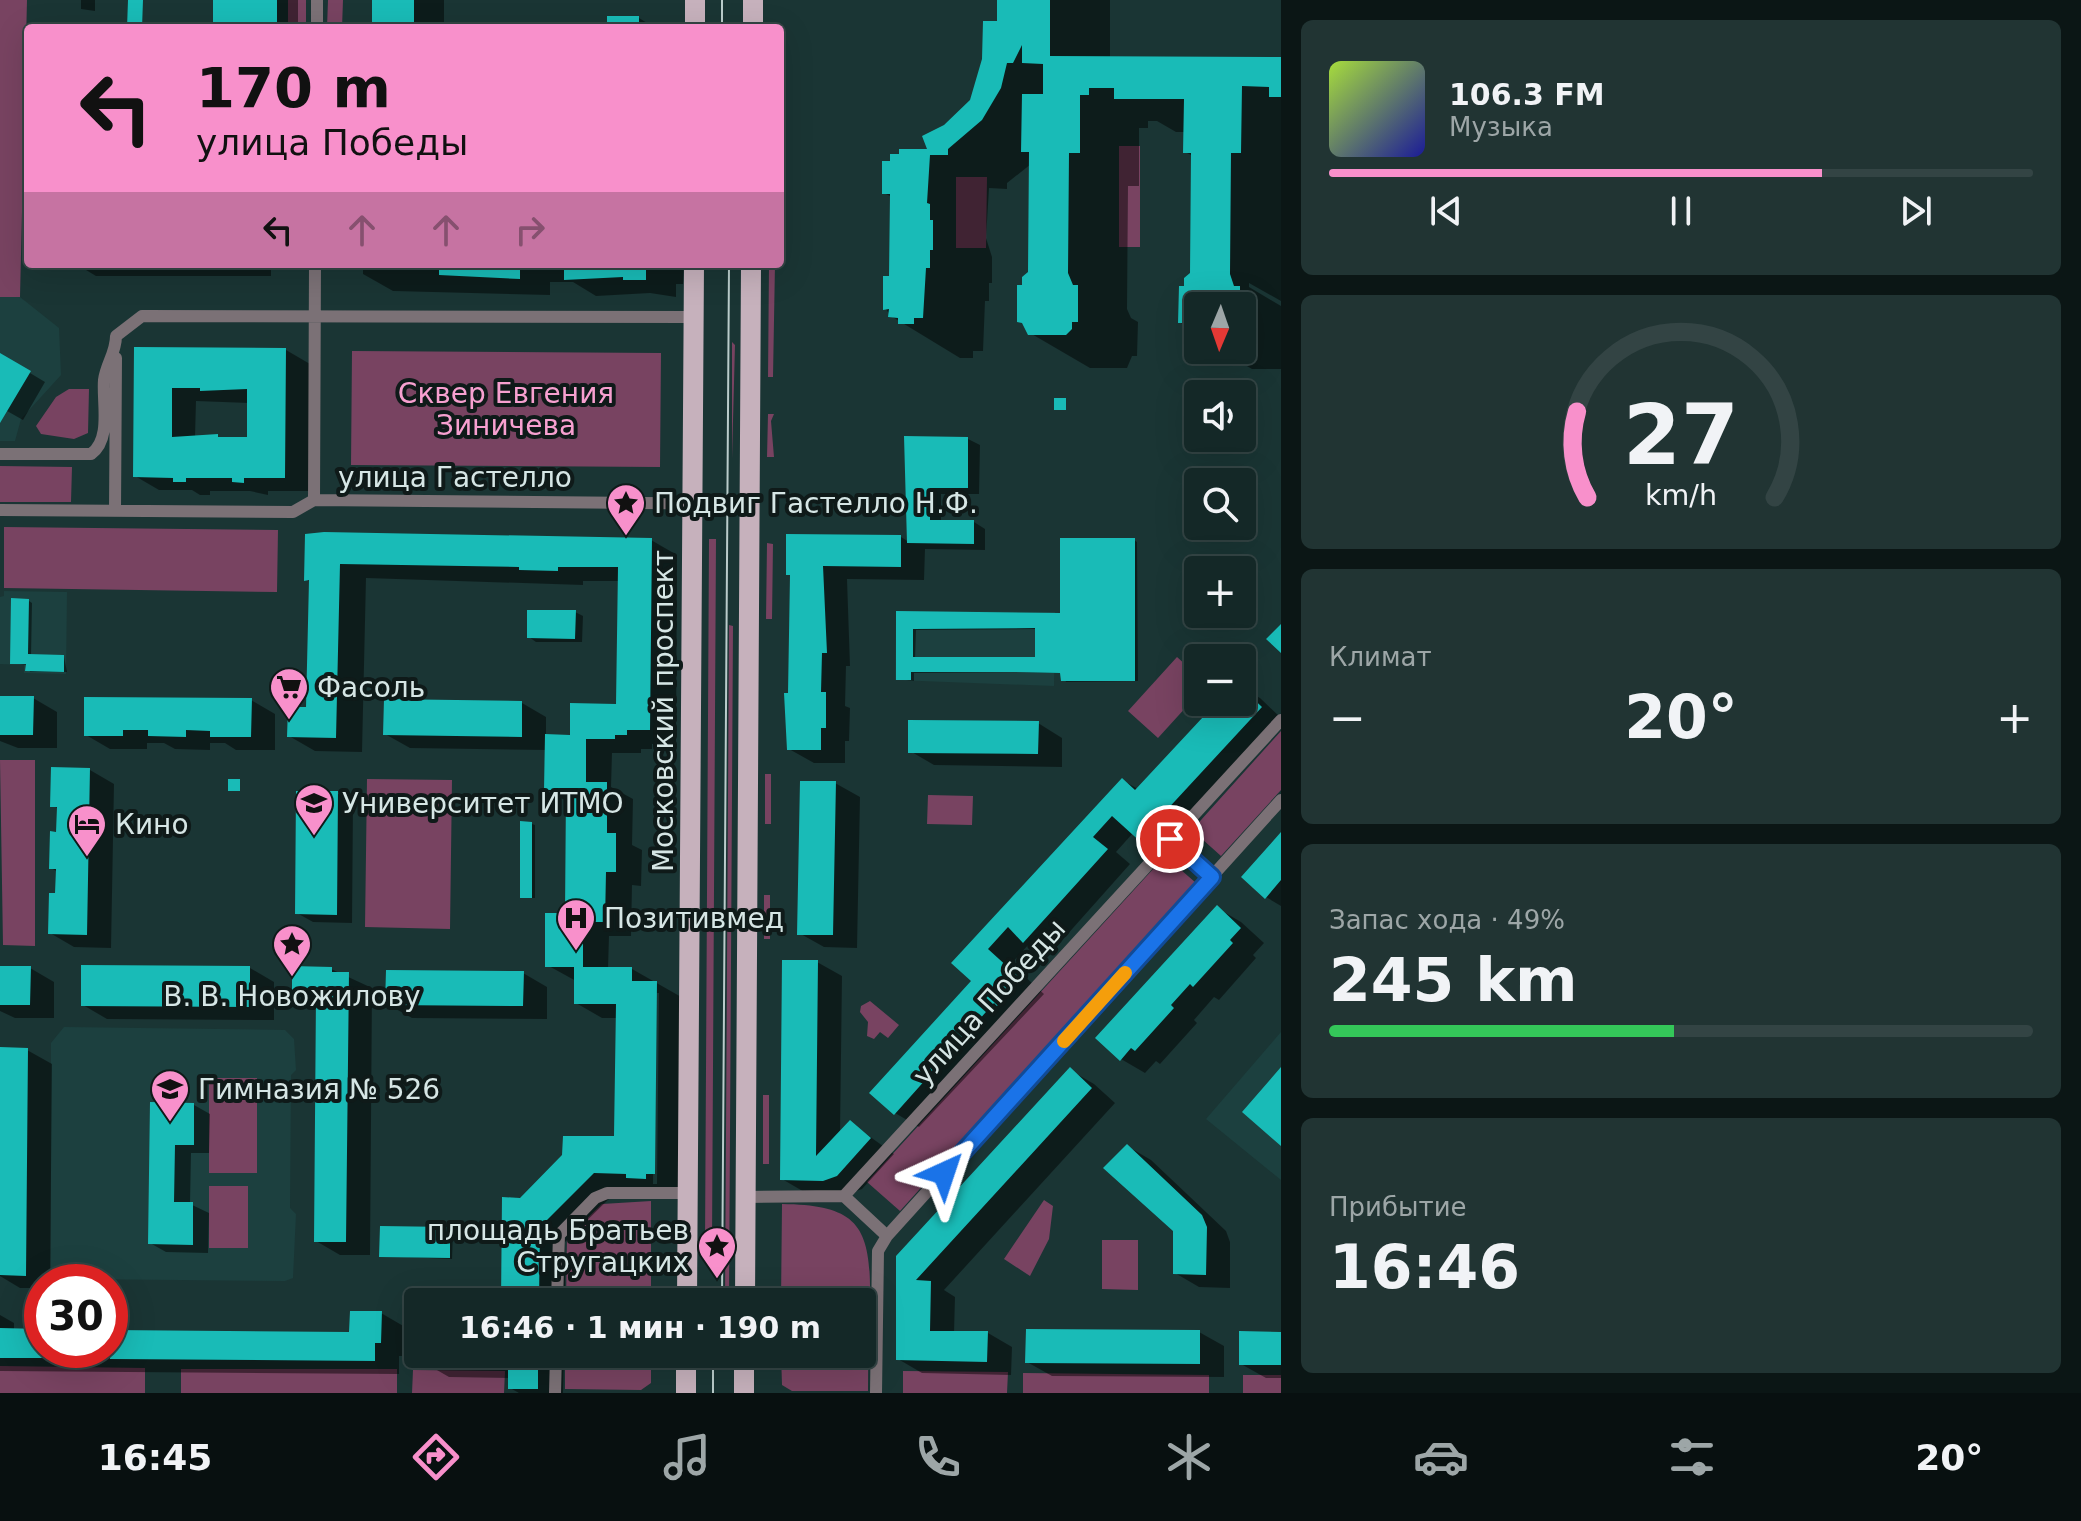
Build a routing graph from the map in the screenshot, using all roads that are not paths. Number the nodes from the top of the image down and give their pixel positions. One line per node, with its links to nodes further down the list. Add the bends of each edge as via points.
1 (317, 0): 4 (street)
2 (695, 0): 5 (main road)
3 (753, 0): 6 (main road)
4 (317, 24)
5 (695, 24)
6 (753, 24)
7 (315, 268): 10 (street)
8 (694, 268): 11 (main road, Московский проспект)
9 (751, 268): 16 (main road)
10 (315, 317): 11 (street); 12 (street, via 142,316 116,336); 14 (street)
11 (694, 317): 15 (main road, Московский проспект)
12 (116, 350): 13 (street, via 104,376 103,435 96,451); 18 (street)
13 (0, 454)
14 (314, 500): 15 (street, улица Гастелло); 18 (street, улица Гастелло, via 293,512)
15 (692, 503): 16 (street, улица Гастелло); 23 (main road, Московский проспект)
16 (750, 504): 25 (main road)
17 (0, 510): 18 (street, улица Гастелло)
18 (115, 511)
19 (1281, 720): 21 (street, улица Победы)
20 (1281, 800): 22 (street)
21 (1170, 839): 22 (street); 24 (street, улица Победы)
22 (1212, 877): 26 (street)
23 (688, 1193): 27 (street, via 607,1193 595,1198 559,1235); 28 (main road, Московский проспект)
24 (844, 1196): 25 (street); 26 (street)
25 (745, 1197): 29 (main road)
26 (887, 1236): 36 (street, via 878,1251)
27 (557, 1288)
28 (687, 1288)
29 (745, 1288)
30 (556, 1368): 33 (street)
31 (686, 1368): 34 (main road)
32 (744, 1368): 35 (main road)
33 (555, 1393)
34 (686, 1393)
35 (744, 1393)
36 (876, 1393)

